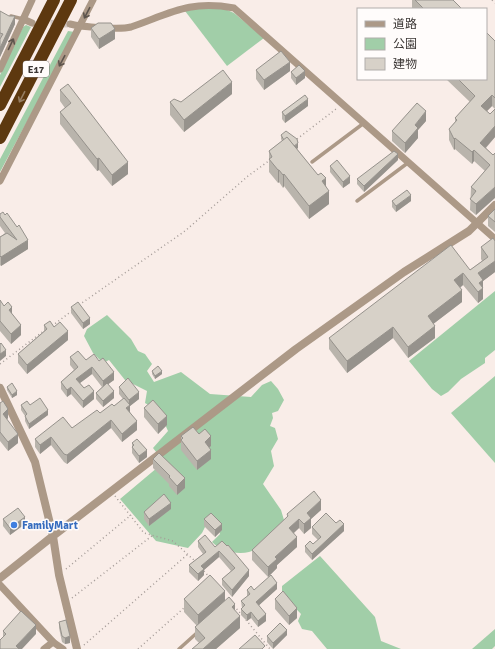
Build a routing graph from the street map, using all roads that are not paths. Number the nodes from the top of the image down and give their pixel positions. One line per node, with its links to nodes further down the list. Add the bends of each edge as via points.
1 (32, 0): 6 (street)
2 (54, 0): 11 (highway, E17)
3 (71, 0): 13 (highway, E17, one-way to 13)
4 (93, 0): 9 (street, one-way to 9)
5 (8, 16): 6 (lane)
6 (23, 19): 7 (street); 10 (street, one-way to 6)
7 (32, 22)
8 (70, 24): 9 (street)
9 (80, 27): 12 (street, via 130,27 194,1 224,4 234,8); 16 (street, one-way to 16)
10 (0, 69)
11 (0, 105)
12 (364, 123): 14 (lane); 15 (street)
13 (0, 138)
14 (312, 162)
15 (409, 162): 17 (lane); 19 (street)
16 (0, 180)
17 (357, 201)
18 (495, 205): 19 (street)
19 (478, 223): 20 (street); 22 (street, via 296,349)
20 (495, 239)
21 (0, 388): 22 (street, via 35,462)
22 (53, 536): 23 (street); 29 (street, via 59,575)
23 (0, 578)
24 (0, 585): 26 (street)
25 (202, 628): 30 (lane)
26 (53, 642): 27 (street); 28 (street)
27 (44, 649)
28 (63, 649)
29 (78, 649)
30 (179, 649)

